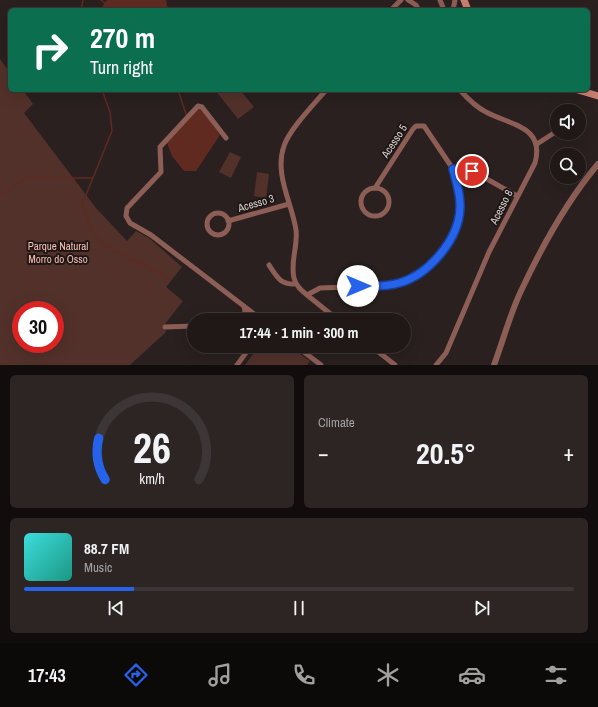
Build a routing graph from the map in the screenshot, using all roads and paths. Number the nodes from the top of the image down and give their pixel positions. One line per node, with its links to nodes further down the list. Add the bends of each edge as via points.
1 (401, 0): 3 (street)
2 (408, 0): 4 (street)
3 (393, 8)
4 (418, 8)
5 (324, 92): 16 (street, via 288,137 284,146 281,157 283,182)
6 (462, 92): 11 (street, via 486,112 521,126 532,135)
7 (585, 92): 8 (main road)
8 (598, 96)
9 (550, 136): 11 (street)
10 (226, 138): 21 (street, via 200,105 161,146 161,172 126,212 130,223 151,235)
11 (537, 144): 15 (street, Acesso 8, via 535,163)
12 (598, 164): 34 (street, via 577,189 553,229 521,292)
13 (453, 169): 14 (street, Acesso 5, via 427,128 416,126); 15 (street, via 472,171); 20 (street, Acesso 5, via 460,209 453,235 438,258 410,279 398,283 320,288)
14 (375, 188): 14 (street, via 367,190 361,201 366,213 374,216 383,213 388,205 384,192)
15 (517, 196): 33 (street, Acesso 8, via 489,252 446,353)
16 (289, 204): 17 (street, Acesso 3); 19 (street, via 297,246 294,262)
17 (228, 221): 17 (street, via 221,214 215,214 210,218 208,228 216,235 223,234 228,228)
18 (269, 265): 19 (street, via 286,284)
19 (296, 284): 20 (street)
20 (307, 295): 24 (street)
21 (244, 306): 22 (street); 23 (street)
22 (245, 313)
23 (253, 313)
24 (329, 313)
25 (187, 326): 26 (street)
26 (165, 327)
27 (245, 353): 30 (street)
28 (305, 353): 31 (street)
29 (380, 353): 32 (street)
30 (236, 365)
31 (321, 365)
32 (395, 365)
33 (436, 365)
34 (494, 365)

